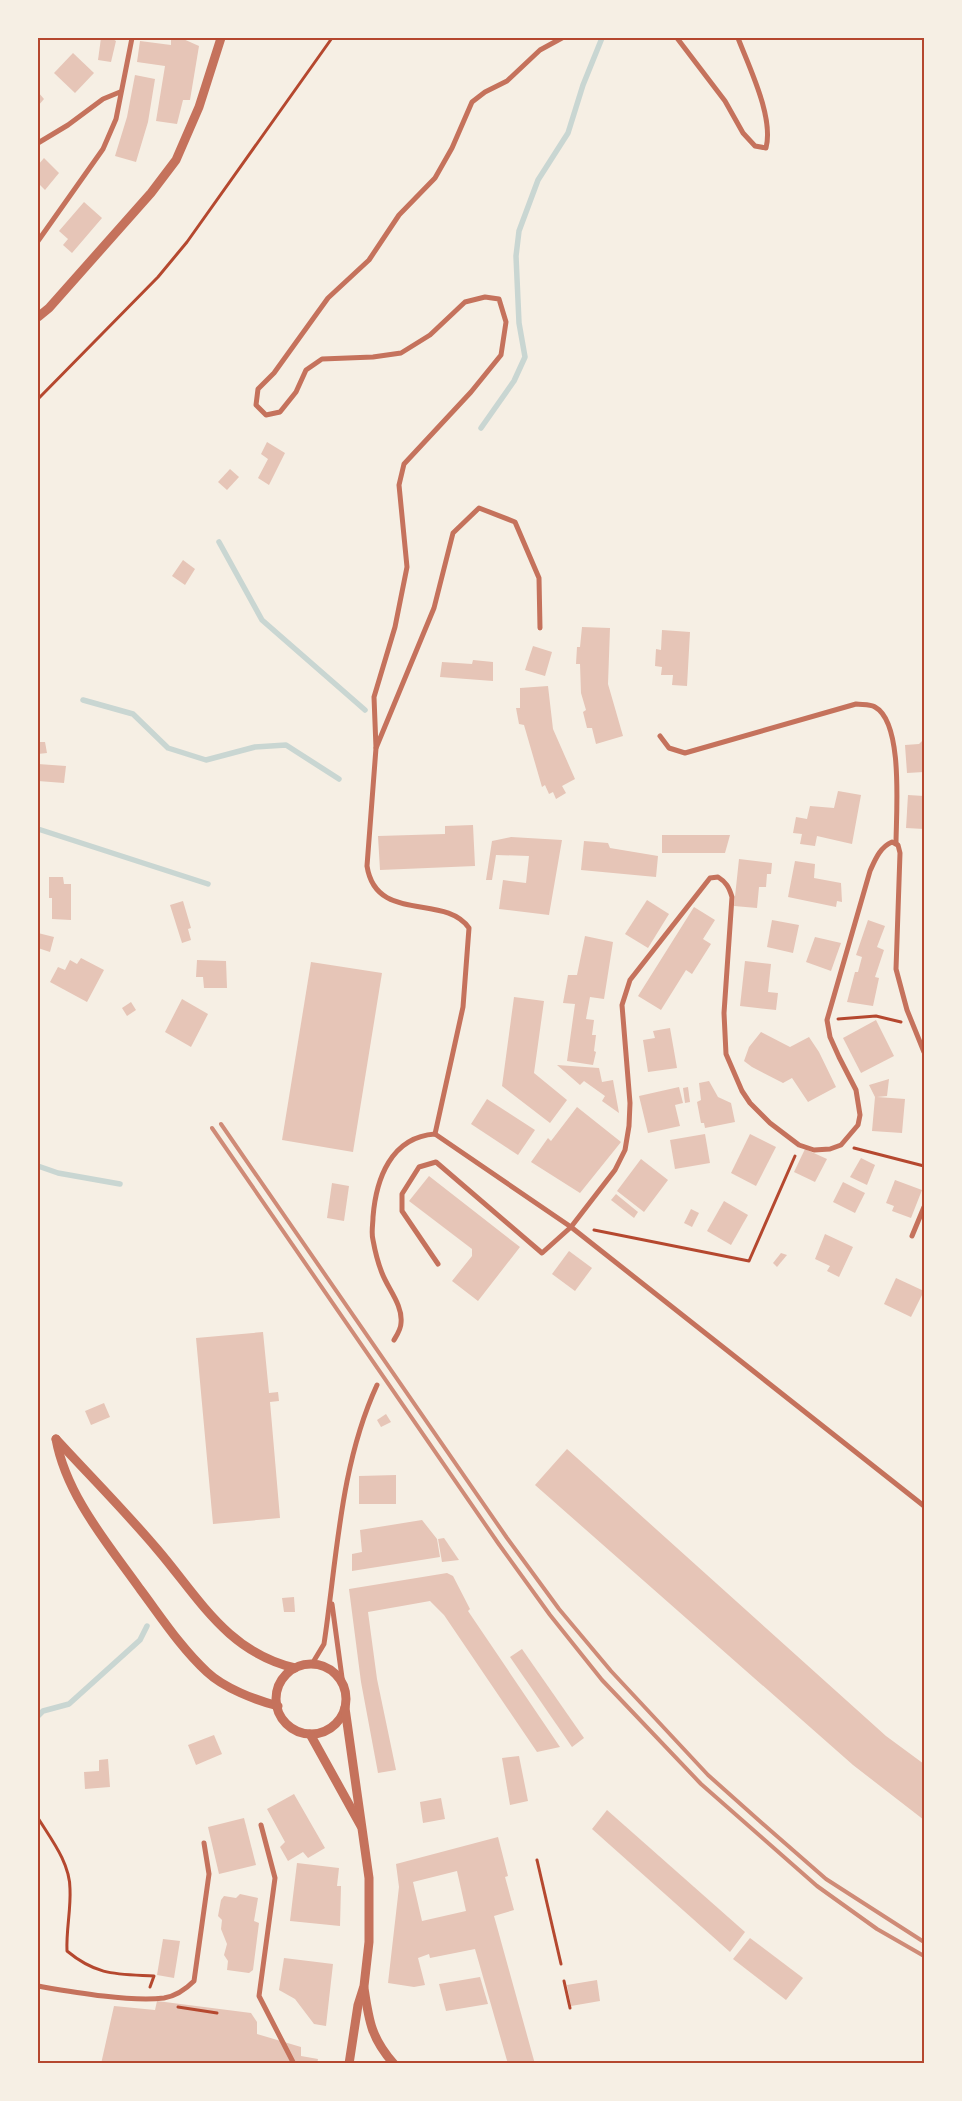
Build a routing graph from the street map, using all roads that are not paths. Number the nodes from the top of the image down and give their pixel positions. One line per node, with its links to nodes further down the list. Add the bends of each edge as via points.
1 (132, 38): 6 (street)
2 (221, 38): 9 (street, via 199,107 176,160 151,193)
3 (562, 38): 12 (street, via 540,50 507,81 472,102 436,178 399,215 368,260 328,298 274,373 258,389 256,406 266,415 280,412 296,392 306,370 322,359 401,353 430,335 465,302 485,297 499,299 506,322 501,355 404,464 399,485 407,567 395,627 374,697)
4 (677, 38): 5 (street, via 725,101 743,134 755,146 766,148 769,136 762,103)
5 (738, 38)
6 (120, 92): 7 (street, via 103,99); 8 (street, via 116,119 103,149)
7 (38, 143)
8 (38, 241)
9 (38, 317)
10 (540, 628): 12 (street, via 539,578 515,522 479,508 453,533 434,608)
11 (660, 736): 13 (street, via 669,748 685,753 856,704 875,707 887,719 895,752)
12 (376, 748): 15 (street, via 367,866 369,881 378,893 400,903 458,918 469,928 463,1007)
13 (896, 844): 14 (street, via 900,853 896,969); 17 (street, via 886,844 870,871 827,1020 833,1043 859,1100 858,1125 841,1145 814,1150 799,1145 770,1123 742,1091 726,1054 724,1013 732,897 722,880 710,878 630,980 622,1005 630,1103 625,1150 615,1170)
14 (924, 1052)
15 (435, 1134): 17 (street); 20 (street, via 412,1140 392,1154 374,1201 372,1238 382,1273 401,1316)
16 (924, 1207): 18 (street)
17 (571, 1227): 19 (street, via 542,1253 436,1162 419,1167 402,1194 402,1211); 22 (street)
18 (912, 1236)
19 (438, 1264)
20 (394, 1340)
21 (377, 1385): 23 (street, via 369,1402 344,1497)
22 (924, 1506)
23 (331, 1598): 24 (street, via 324,1644); 26 (street)
24 (312, 1664): 25 (street); 26 (street, via 331,1670)
25 (295, 1668): 27 (street, via 280,1684); 27 (street, via 274,1664 247,1649 219,1626 156,1548 56,1439 60,1459 77,1496 168,1628 208,1673 254,1700)
26 (344, 1685): 28 (street)
27 (278, 1706): 29 (street, via 287,1723)
28 (345, 1708): 29 (street, via 333,1726); 31 (street)
29 (310, 1734): 31 (street)
30 (261, 1825): 35 (street, via 275,1878 259,1996)
31 (363, 1830): 34 (street, via 369,1878 369,1942)
32 (204, 1843): 33 (street, via 209,1874 194,1982 185,1990 166,1998 146,1998)
33 (38, 1986)
34 (364, 1986): 36 (street); 37 (street, via 375,2041)
35 (294, 2064)
36 (349, 2064)
37 (394, 2064)

